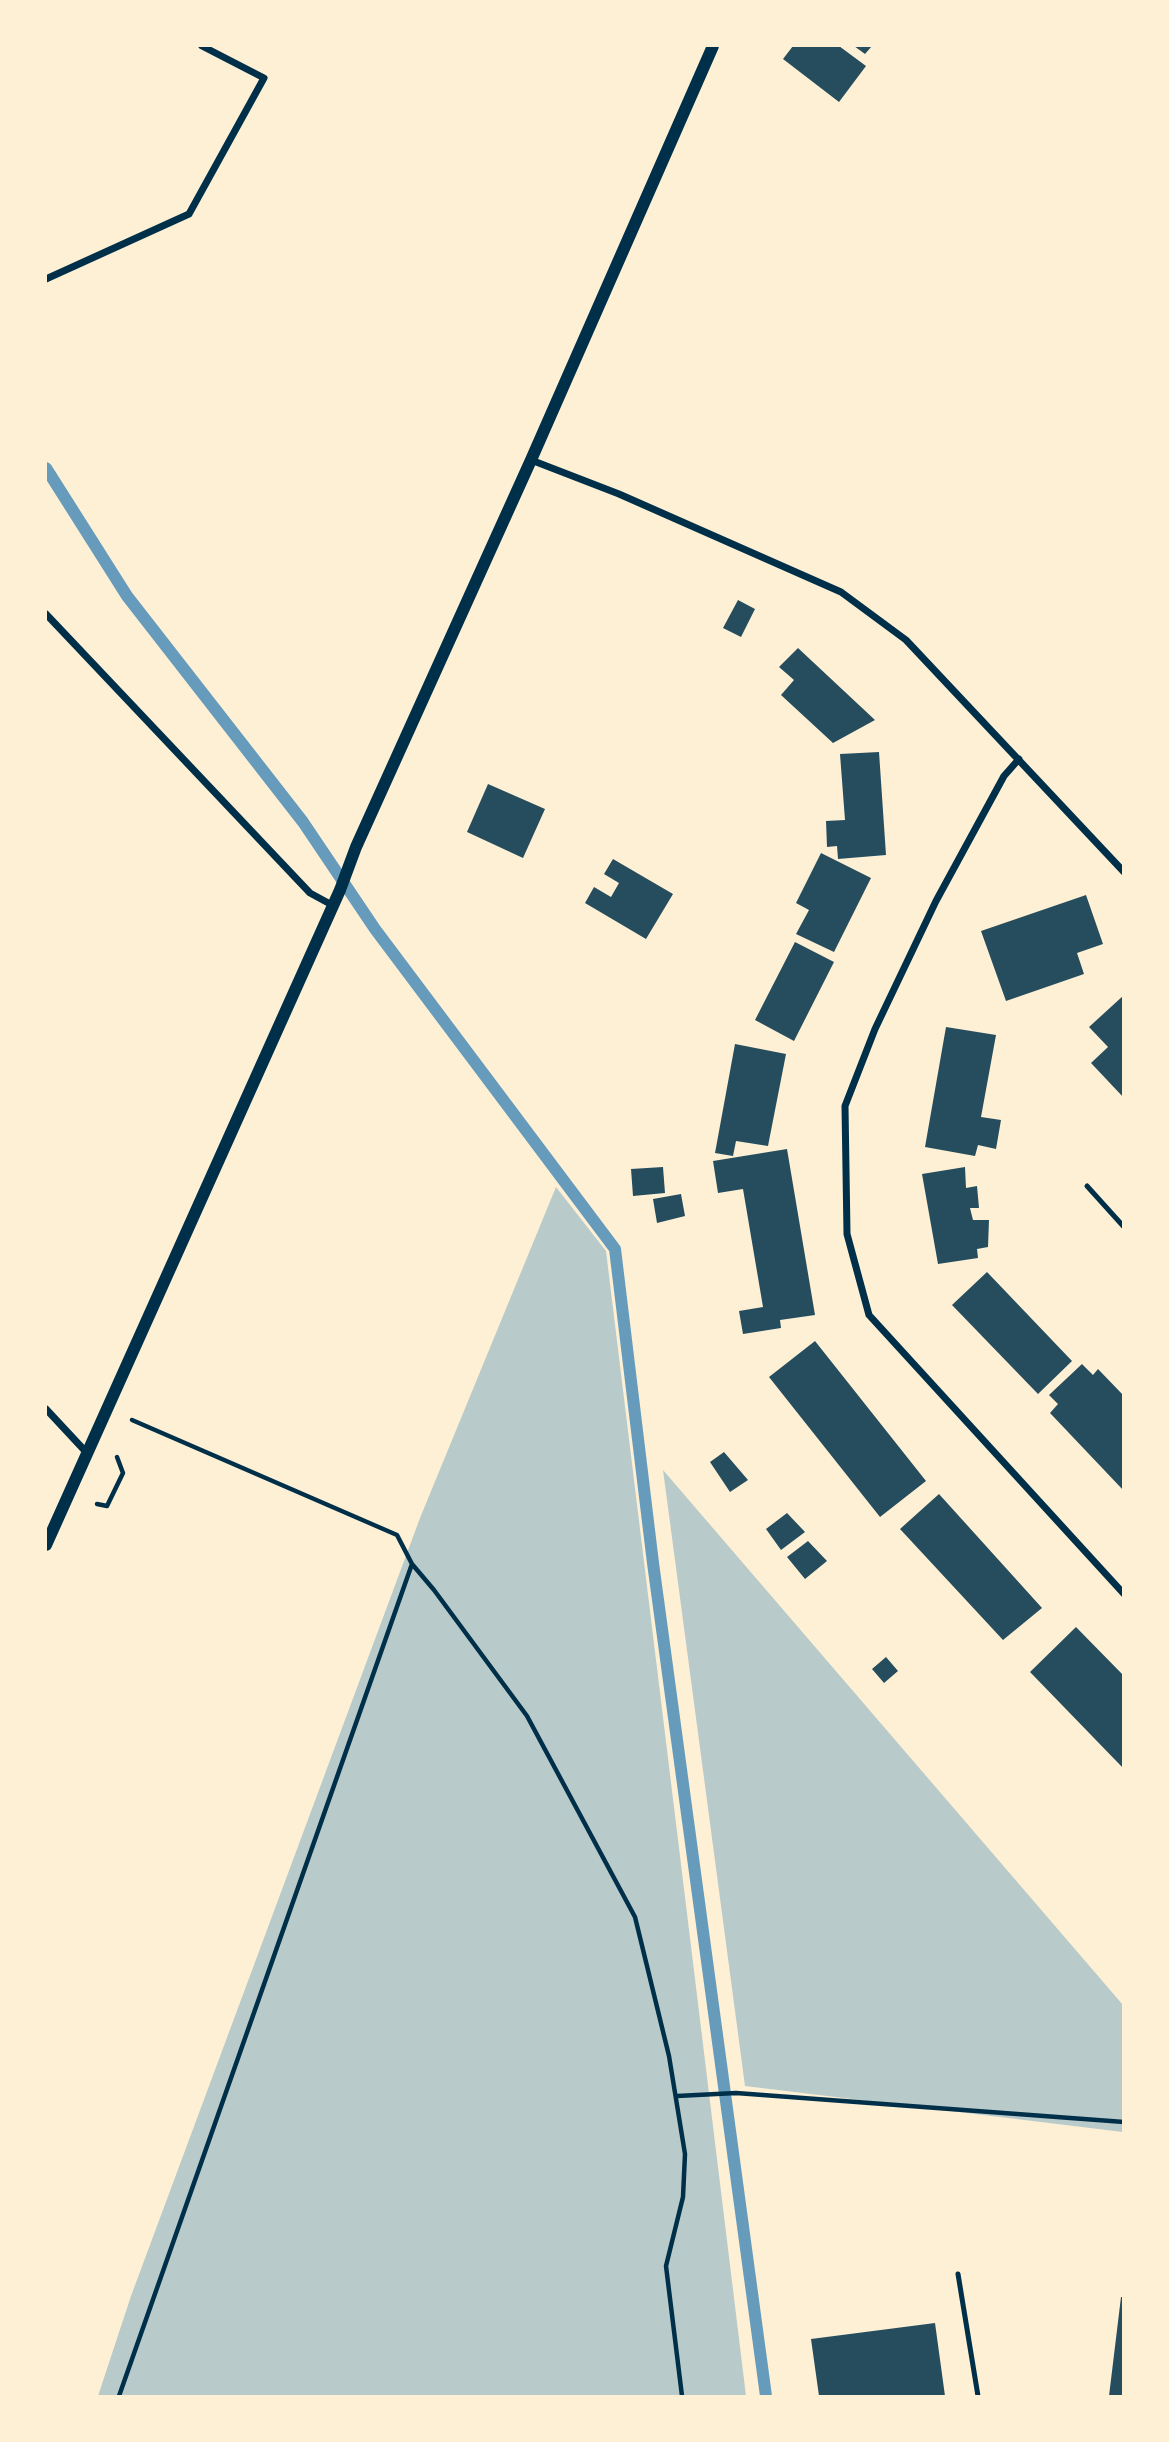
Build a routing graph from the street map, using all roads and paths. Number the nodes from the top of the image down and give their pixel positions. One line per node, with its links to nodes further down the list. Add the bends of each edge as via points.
1 (202, 46): 3 (street, via 264,78 189,214)
2 (713, 46): 4 (street)
3 (46, 279)
4 (531, 460): 6 (street, via 841,592 906,640); 8 (street)
5 (46, 614): 8 (street, via 310,893)
6 (1019, 759): 7 (street); 18 (street, via 1004,776 936,901 875,1029 845,1106 847,1234 869,1315)
7 (1124, 872)
8 (332, 905): 14 (street)
9 (1087, 1186): 10 (lane)
10 (1124, 1227)
11 (46, 1409): 14 (street)
12 (129, 1428): 17 (path, via 133,1419 397,1535)
13 (120, 1448): 15 (path, via 116,1458 123,1473 107,1506)
14 (86, 1453): 16 (street)
15 (97, 1504)
16 (46, 1545)
17 (412, 1564): 20 (path, via 527,1716 635,1917); 23 (path)
18 (1120, 1585): 19 (street)
19 (1124, 1594)
20 (677, 2096): 21 (path, via 736,2093); 24 (path, via 685,2154 683,2197 666,2266)
21 (1124, 2122)
22 (958, 2274): 25 (lane)
23 (119, 2396)
24 (682, 2396)
25 (978, 2396)

